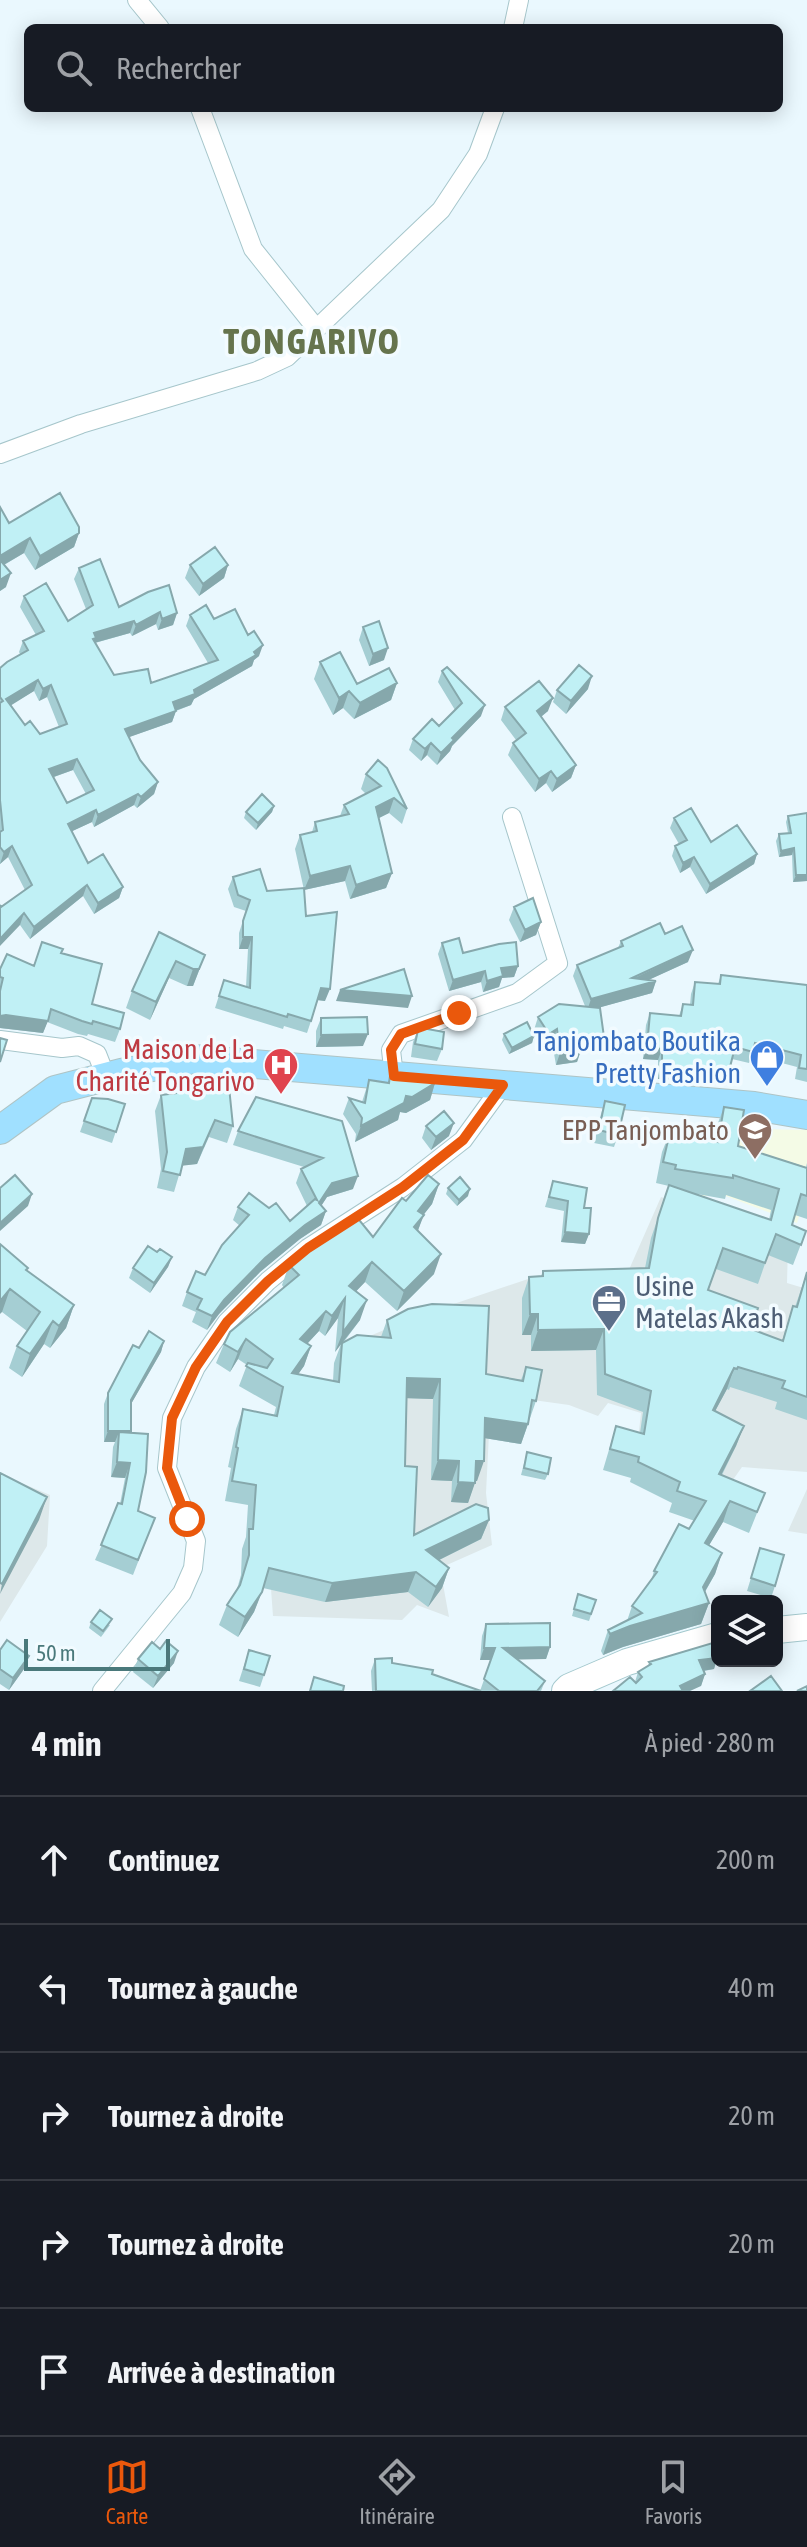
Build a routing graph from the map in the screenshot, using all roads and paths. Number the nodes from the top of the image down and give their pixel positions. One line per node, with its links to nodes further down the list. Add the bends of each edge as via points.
1 (137, 0): 3 (street)
2 (519, 0): 4 (street)
3 (157, 24)
4 (514, 24)
5 (202, 112): 7 (street, via 253,249)
6 (494, 112): 7 (street, via 478,154 441,210)
7 (316, 328): 8 (street, via 287,357 257,371)
8 (0, 454)
9 (512, 817): 11 (street, via 558,963 517,993 401,1034 391,1050)
10 (0, 1040): 12 (street, via 79,1046 97,1054)
11 (394, 1076): 12 (main road, via 194,1059); 13 (main road)
12 (106, 1077): 15 (main road, via 55,1090)
13 (503, 1085): 14 (main road); 19 (street, via 463,1140 268,1281 227,1322 196,1367 172,1418 167,1468 196,1541 193,1568 182,1593)
14 (807, 1115)
15 (0, 1130)
16 (807, 1627): 17 (street)
17 (783, 1629)
18 (711, 1638): 20 (street, via 627,1662)
19 (102, 1691)
20 (565, 1691)

